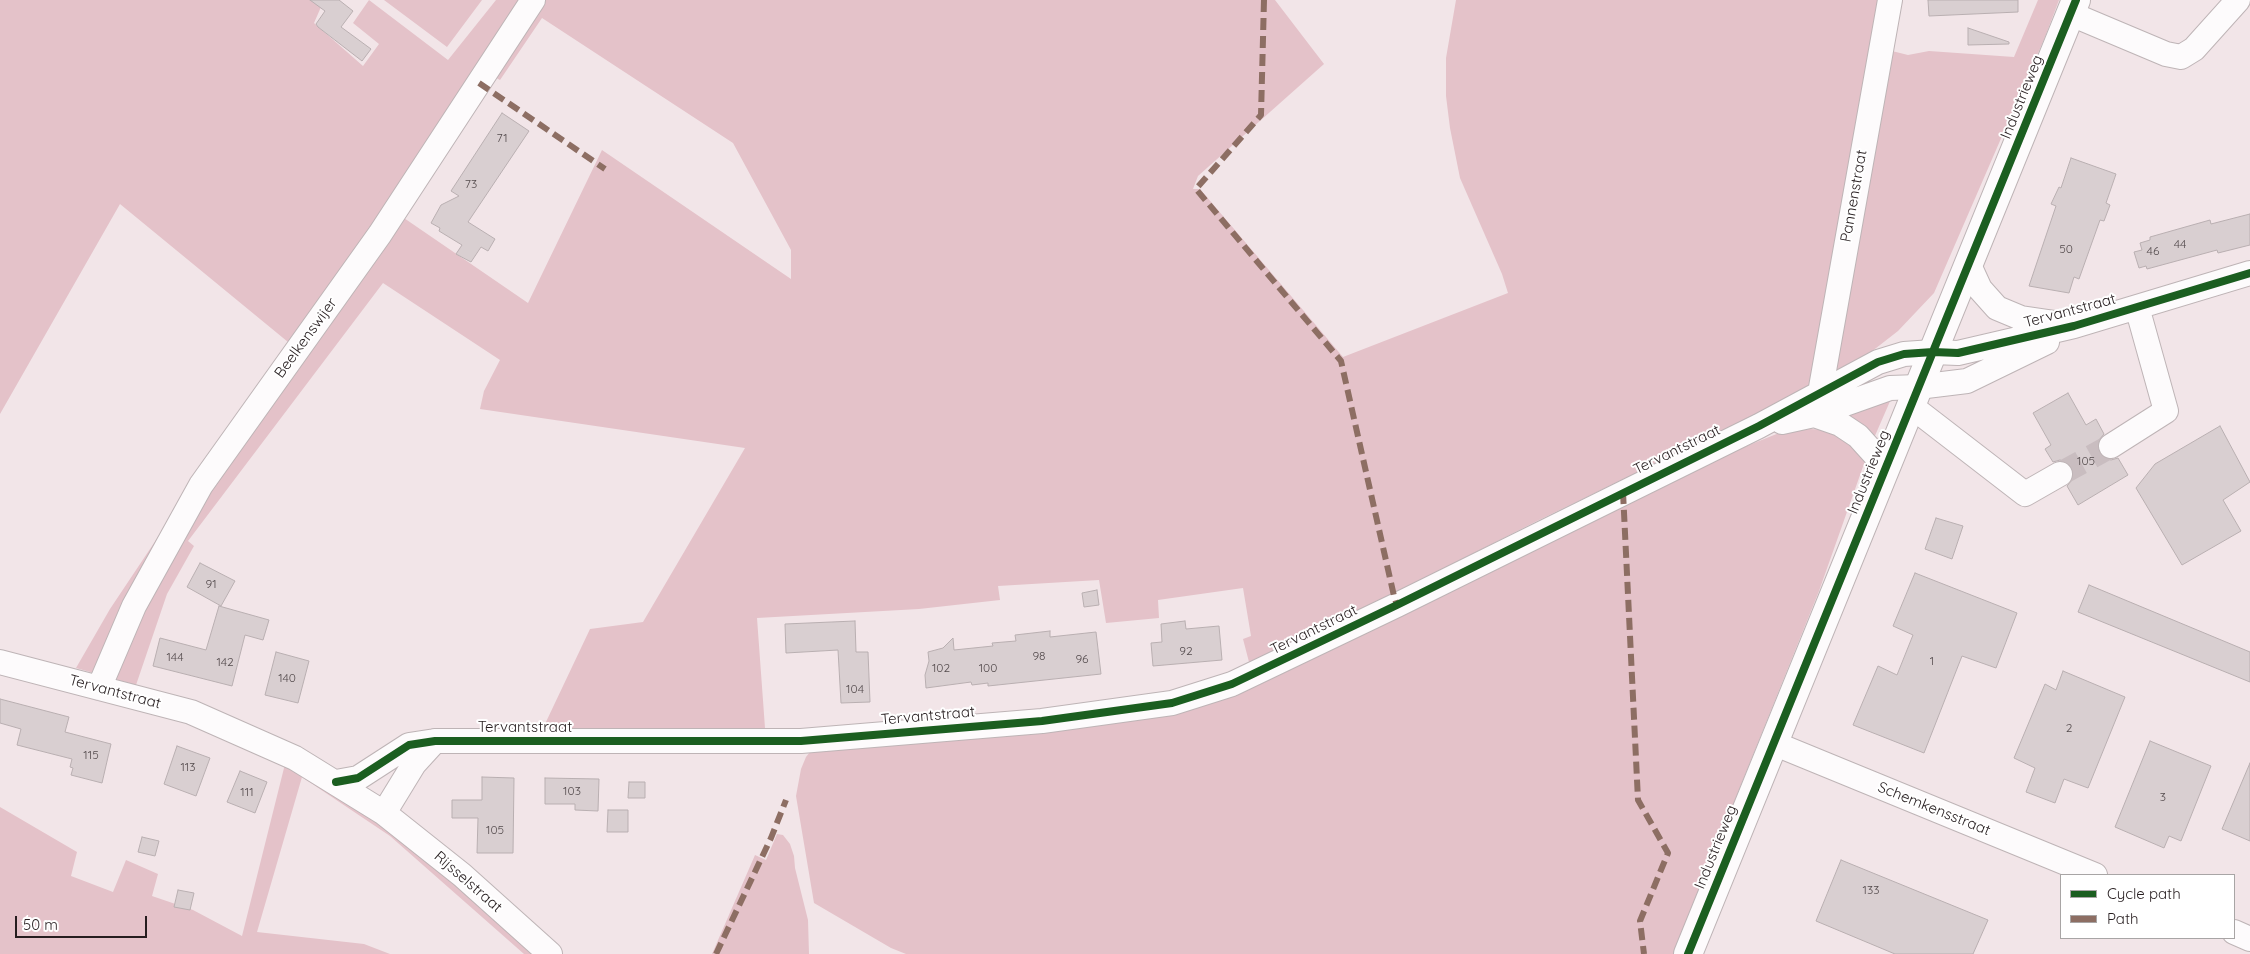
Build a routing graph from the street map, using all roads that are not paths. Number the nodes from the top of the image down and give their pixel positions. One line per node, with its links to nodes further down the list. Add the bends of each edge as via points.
1 (534, 0): 16 (street, Beelkenswijer, via 380,234 201,485 134,606)
2 (1890, 0): 11 (street, Pannenstraat)
3 (2238, 0): 4 (street, Industrieweg, via 2194,49 2181,57 2166,54)
4 (2073, 7): 5 (main road, Industrieweg)
5 (1969, 265): 8 (street, Tervantstraat, via 1980,289 1997,308 2021,318); 9 (main road, Industrieweg)
6 (2250, 273): 7 (street, Tervantstraat)
7 (2137, 307): 8 (street, Tervantstraat); 12 (street, via 2166,412)
8 (2074, 326): 9 (street, Tervantstraat, via 1958,353); 10 (street, Tervantstraat, via 2039,347 1967,381)
9 (1933, 352): 10 (main road, Industrieweg); 11 (street, Tervantstraat, via 1904,354 1878,362)
10 (1914, 397): 11 (street, Tervantstraat, via 1890,388); 13 (main road, Industrieweg); 14 (street, via 2024,494)
11 (1817, 404): 13 (street, via 1858,436); 17 (street, Tervantstraat, via 1759,426 1232,684 1172,703 1042,721 801,740)
12 (2111, 446)
13 (1886, 467): 18 (main road, Industrieweg)
14 (2060, 474)
15 (0, 662): 16 (street, Tervantstraat)
16 (99, 688): 19 (street, Tervantstraat, via 191,712 295,758)
17 (435, 741): 19 (street, Tervantstraat, via 409,745 358,778); 20 (street, via 414,764)
18 (1773, 743): 21 (street, Schemkensstraat); 25 (main road, Industrieweg)
19 (336, 782): 20 (street, Tervantstraat)
20 (384, 813): 24 (street, Rijsselstraat, via 462,875)
21 (2093, 874)
22 (2235, 932): 23 (street)
23 (2250, 939)
24 (550, 954)
25 (1688, 954)

